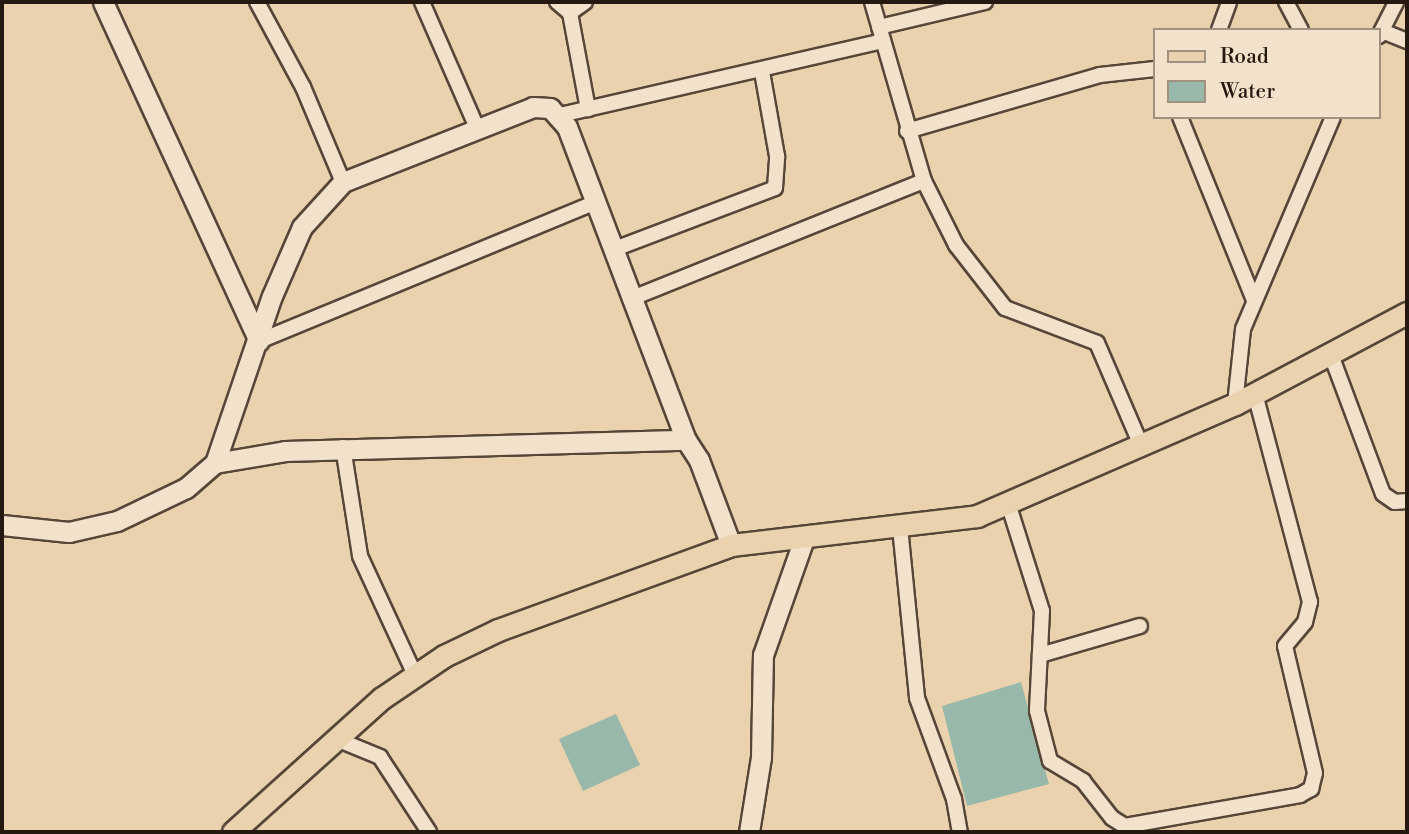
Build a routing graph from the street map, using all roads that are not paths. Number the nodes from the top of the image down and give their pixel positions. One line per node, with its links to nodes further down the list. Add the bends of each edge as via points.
1 (103, 2): 32 (street)
2 (257, 2): 26 (street, via 303,86)
3 (422, 2): 23 (street)
4 (557, 2): 11 (street)
5 (585, 2): 11 (street)
6 (872, 2): 14 (street)
7 (985, 2): 14 (street)
8 (1229, 2): 12 (street)
9 (1286, 2): 13 (street)
10 (1399, 4): 15 (street)
11 (570, 13): 19 (street)
12 (1220, 28)
13 (1300, 28)
14 (881, 34): 18 (street); 24 (street)
15 (1381, 34): 16 (street)
16 (1407, 41)
17 (1154, 69): 24 (street, via 1100,75)
18 (762, 72): 19 (street); 28 (street, via 777,156 775,188)
19 (588, 109): 20 (street)
20 (560, 115): 23 (street, via 550,108 533,107); 27 (street)
21 (1181, 119): 30 (street, via 1190,153 1227,224)
22 (1332, 119): 30 (street)
23 (477, 128): 26 (street)
24 (907, 131): 25 (street)
25 (923, 181): 29 (street); 37 (street, via 935,210 994,299 1017,316 1097,343)
26 (343, 182): 32 (street, via 302,227)
27 (594, 203): 28 (street); 32 (street)
28 (612, 250): 29 (street)
29 (631, 299): 36 (street)
30 (1254, 300): 35 (street, via 1238,351)
31 (1407, 313): 33 (main road)
32 (259, 341): 39 (street)
33 (1331, 355): 34 (main road); 40 (street, via 1383,494 1395,502)
34 (1255, 394): 35 (main road); 47 (street, via 1310,602 1306,622 1285,646 1315,773 1311,789 1125,826 1112,818 1083,781 1050,761 1037,711)
35 (1235, 404): 37 (main road)
36 (686, 440): 38 (street); 45 (street, via 699,460)
37 (1141, 445): 41 (main road)
38 (343, 447): 39 (street); 48 (street, via 360,556)
39 (215, 463): 42 (street, via 186,488 117,521 69,532)
40 (1407, 501)
41 (1008, 503): 43 (main road, via 950,522); 47 (street, via 1042,611)
42 (2, 525)
43 (900, 527): 44 (main road); 53 (street, via 917,698 954,799)
44 (805, 536): 45 (main road); 52 (street, via 763,655 761,757)
45 (731, 545): 48 (main road, via 498,630)
46 (1140, 626): 47 (street)
47 (1040, 655)
48 (415, 676): 49 (main road)
49 (334, 738): 50 (main road); 51 (street, via 380,757)
50 (233, 832)
51 (429, 832)
52 (749, 832)
53 (960, 832)

